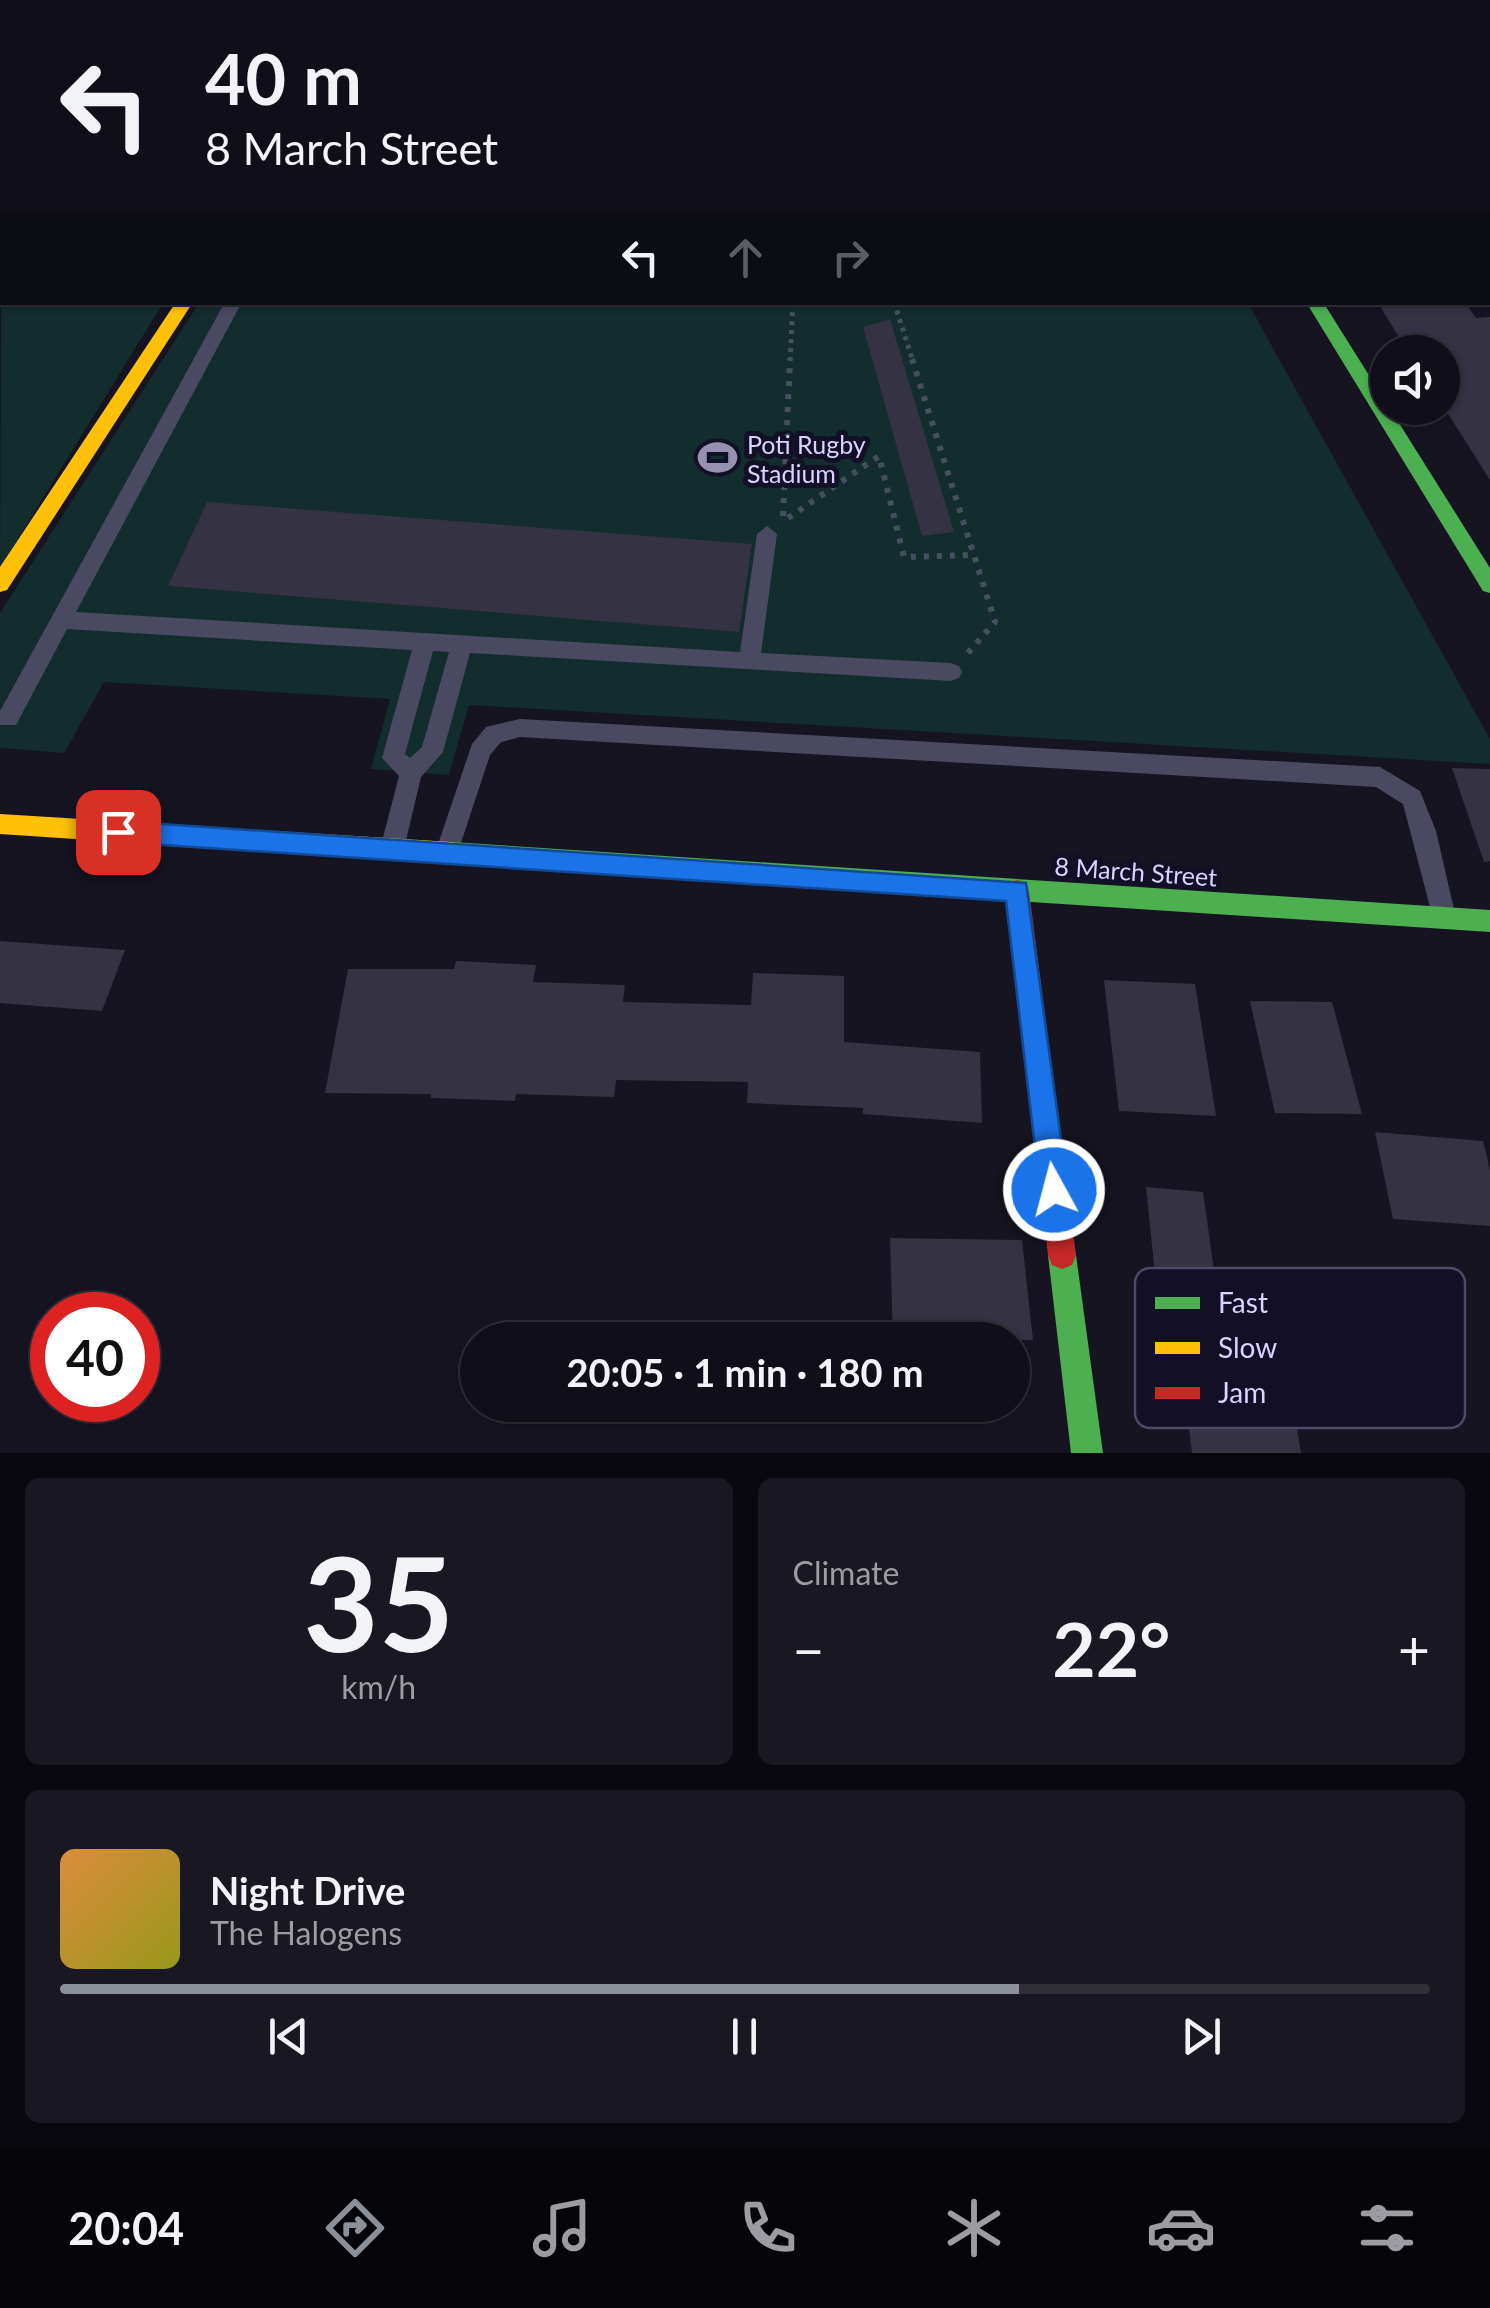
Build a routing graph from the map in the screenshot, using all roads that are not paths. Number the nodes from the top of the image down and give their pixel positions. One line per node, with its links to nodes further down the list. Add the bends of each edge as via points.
1 (183, 305): 5 (main road)
2 (232, 305): 7 (lane)
3 (1316, 305): 6 (main road)
4 (767, 534): 10 (lane)
5 (0, 584)
6 (1490, 586)
7 (62, 620): 8 (lane); 12 (lane)
8 (425, 642): 9 (lane); 13 (lane, via 393,758)
9 (462, 644): 10 (lane); 13 (lane, via 432,752)
10 (749, 661): 11 (lane)
11 (950, 672)
12 (8, 718)
13 (412, 772): 15 (lane)
14 (0, 824): 15 (main road, 8 March Street)
15 (392, 849): 16 (main road, 8 March Street)
16 (447, 853): 17 (main road, 8 March Street); 18 (lane, via 480,750 494,734 520,728 1380,776 1412,798)
17 (1017, 890): 18 (main road, 8 March Street); 20 (main road)
18 (1444, 918): 19 (main road, 8 March Street)
19 (1490, 921)
20 (1087, 1453)

